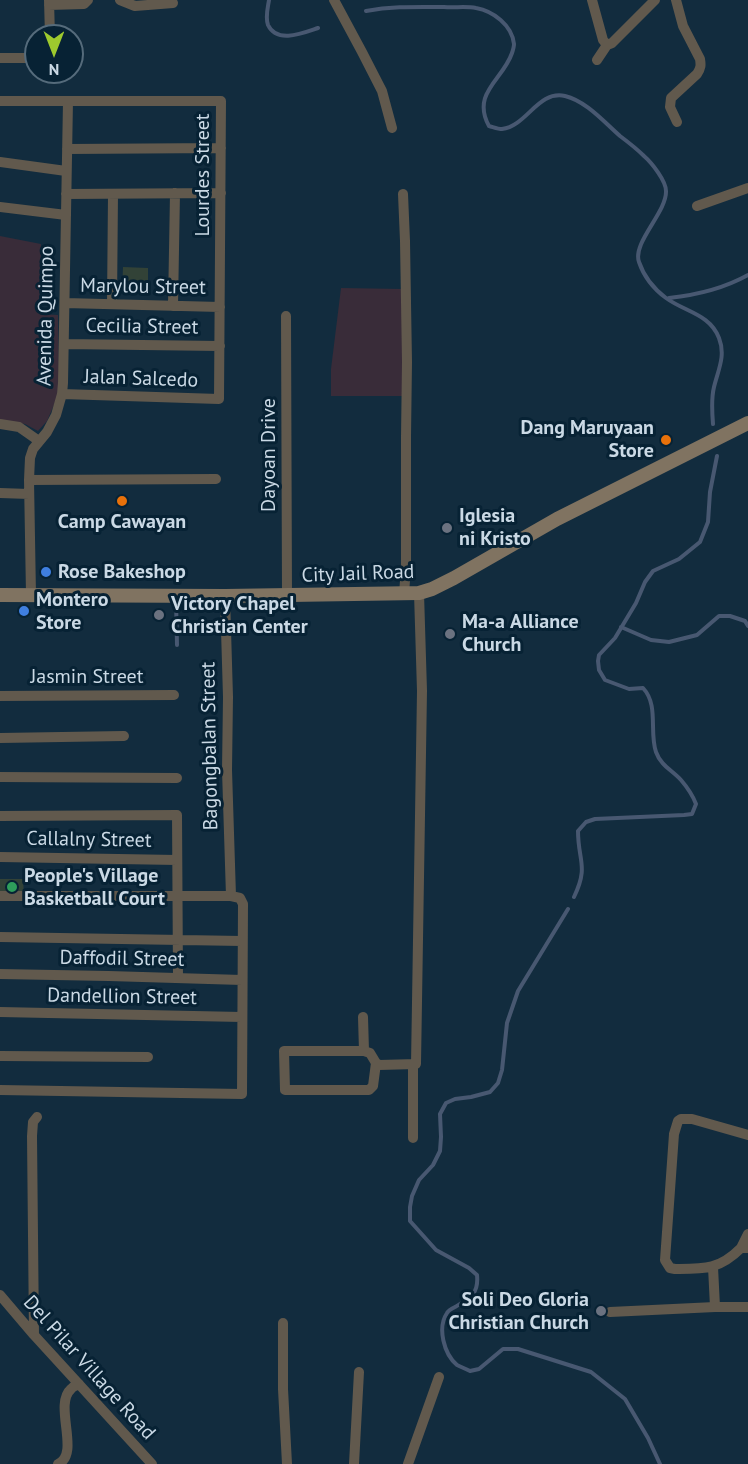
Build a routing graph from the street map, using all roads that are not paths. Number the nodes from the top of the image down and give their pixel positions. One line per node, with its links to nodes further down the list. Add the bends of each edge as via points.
1 (88, 0): 7 (street, via 84,4)
2 (120, 0): 8 (street, via 135,6)
3 (334, 0): 17 (street, via 382,91)
4 (592, 0): 10 (street)
5 (655, 0): 10 (street)
6 (676, 0): 16 (street, via 682,26 701,64 697,74 671,98 670,107)
7 (50, 2): 9 (street)
8 (173, 3)
9 (50, 24)
10 (607, 45): 13 (street)
11 (0, 58): 12 (street)
12 (24, 58)
13 (597, 60)
14 (0, 101): 15 (street, Lourdes Street)
15 (68, 101): 18 (street, Lourdes Street, via 221,101); 19 (street, Avenida Quimpo)
16 (677, 122)
17 (392, 128)
18 (221, 148): 19 (street); 24 (street, Lourdes Street)
19 (67, 149): 21 (street, Avenida Quimpo)
20 (0, 162): 21 (street)
21 (66, 171): 25 (street, Avenida Quimpo)
22 (748, 188): 28 (street)
23 (175, 193): 24 (street); 26 (street); 33 (street)
24 (221, 193): 34 (street, Lourdes Street)
25 (66, 194): 26 (street); 30 (street, Avenida Quimpo)
26 (113, 194): 32 (street)
27 (403, 194): 48 (street, via 407,339)
28 (697, 206)
29 (0, 207): 30 (street)
30 (66, 216): 31 (street, Avenida Quimpo)
31 (64, 303): 32 (street, Marylou Street); 36 (street, Avenida Quimpo)
32 (112, 304): 33 (street, Marylou Street)
33 (173, 306): 34 (street, Marylou Street)
34 (220, 307): 37 (street, Lourdes Street)
35 (286, 316): 51 (street, Dayoan Drive)
36 (64, 344): 37 (street, Cecilia Street); 38 (street, Avenida Quimpo)
37 (220, 346): 39 (street, Lourdes Street)
38 (62, 394): 39 (street, Jalan Salcedo); 42 (street, Avenida Quimpo, via 56,415)
39 (219, 399)
40 (748, 423): 47 (street, City Jail Road)
41 (0, 424): 42 (street, via 19,427)
42 (39, 441): 44 (street, Avenida Quimpo, via 30,458)
43 (216, 479): 44 (street)
44 (29, 480): 46 (street, Avenida Quimpo)
45 (0, 493): 46 (street)
46 (29, 494): 50 (street, Avenida Quimpo)
47 (419, 593): 48 (street, City Jail Road); 78 (street, via 422,691)
48 (404, 594): 51 (street, City Jail Road)
49 (0, 595): 50 (street, City Jail Road)
50 (31, 595): 52 (street, City Jail Road)
51 (287, 595): 52 (street, City Jail Road)
52 (225, 596): 63 (street, Bagongbalan Street)
53 (174, 695): 54 (street, Jasmin Street)
54 (0, 696)
55 (124, 736): 56 (street)
56 (0, 738)
57 (0, 777): 58 (street)
58 (177, 778)
59 (0, 816): 61 (street, via 177,815)
60 (0, 857): 61 (street, Callalny Street)
61 (177, 860): 64 (street)
62 (0, 896): 64 (street)
63 (231, 896): 64 (street); 67 (street, via 242,901)
64 (178, 897): 66 (street)
65 (0, 937): 66 (street)
66 (178, 939): 67 (street); 69 (street)
67 (242, 941): 70 (street)
68 (0, 974): 69 (street, Daffodil Street)
69 (178, 978): 70 (street, Daffodil Street)
70 (242, 980): 72 (street)
71 (0, 1012): 72 (street, Dandellion Street)
72 (242, 1017): 79 (street, via 242,1094)
73 (363, 1017): 74 (street)
74 (364, 1051): 77 (street); 77 (street, via 284,1051 285,1089 369,1089 373,1086)
75 (0, 1056): 76 (street)
76 (148, 1057)
77 (376, 1063): 78 (street)
78 (413, 1065): 82 (street)
79 (0, 1090)
80 (37, 1117): 91 (street, via 32,1136)
81 (748, 1135): 85 (street, via 692,1119 681,1119 676,1124 665,1260 675,1269)
82 (413, 1138)
83 (748, 1234): 84 (street)
84 (744, 1248): 85 (street)
85 (713, 1267): 87 (street)
86 (0, 1295): 91 (street, Del Pilar Village Road)
87 (715, 1307): 88 (street); 89 (street)
88 (748, 1307)
89 (610, 1312)
90 (283, 1323): 97 (street)
91 (34, 1335): 94 (street, Del Pilar Village Road)
92 (359, 1372): 98 (street)
93 (439, 1377): 99 (street)
94 (79, 1384): 95 (street, via 65,1401 67,1456); 96 (street, Del Pilar Village Road)
95 (58, 1464)
96 (152, 1464)
97 (287, 1464)
98 (354, 1464)
99 (408, 1464)

